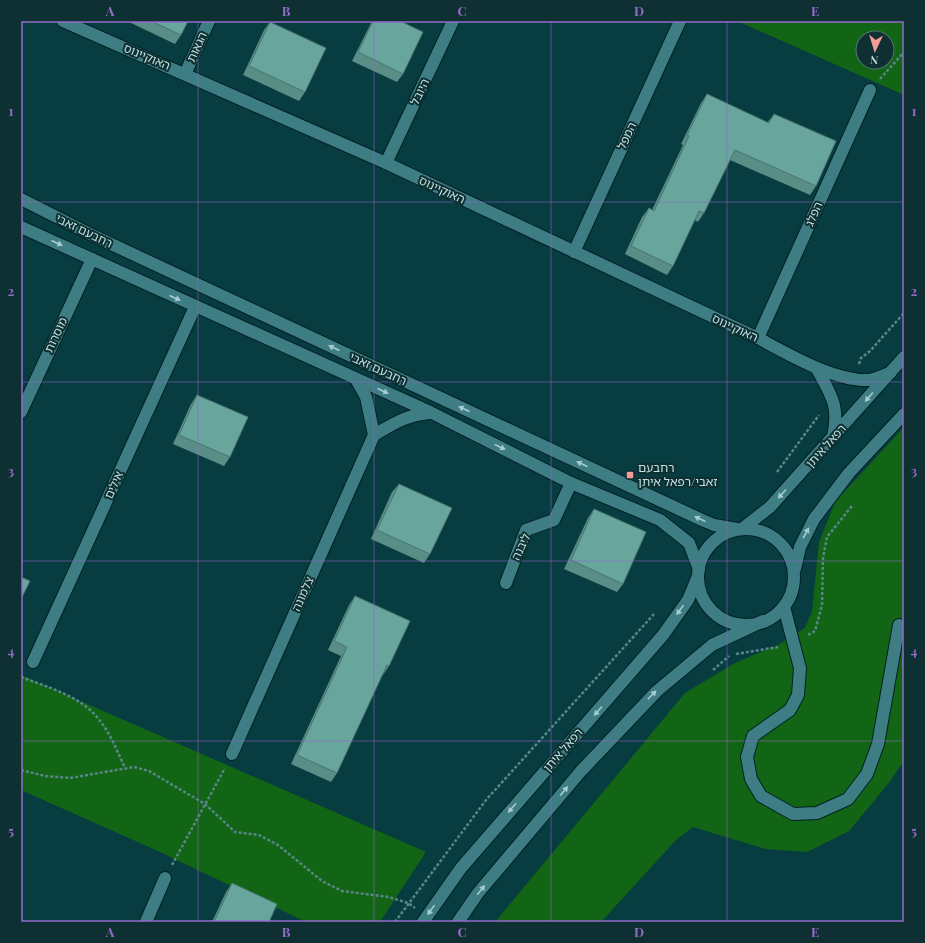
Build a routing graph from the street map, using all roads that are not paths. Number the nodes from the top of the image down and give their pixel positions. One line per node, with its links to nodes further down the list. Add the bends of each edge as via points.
1 (63, 21): 5 (street, האוקיינוס)
2 (209, 21): 5 (street, הגאות)
3 (454, 21): 7 (street, היובל)
4 (680, 21): 10 (street, המפל)
5 (185, 74): 7 (street, האוקיינוס)
6 (870, 90): 13 (street, הפלג)
7 (386, 163): 10 (street, האוקיינוס)
8 (21, 199): 24 (street, רחבעם זאבי, one-way to 8, via 714,525 702,520 94,236)
9 (21, 227): 11 (street, רחבעם זאבי, one-way to 11)
10 (574, 252): 13 (street, האוקיינוס)
11 (92, 258): 12 (street, רחבעם זאבי, one-way to 12); 18 (street, מוסרות)
12 (195, 307): 17 (street, רחבעם זאבי); 31 (street, אילים)
13 (758, 338): 15 (street, האוקיינוס)
14 (904, 357): 16 (street, רפאל איתן)
15 (817, 369): 16 (street, האוקיינוס, via 870,380); 22 (street, via 835,402 836,425)
16 (890, 373): 22 (street, רפאל איתן, one-way to 22)
17 (356, 379): 19 (street, רחבעם זאבי, one-way to 19); 21 (street, via 366,397)
18 (21, 412)
19 (430, 412): 21 (street, via 411,415); 23 (street, רחבעם זאבי, one-way to 23)
20 (904, 414): 25 (street, one-way to 20, via 800,546 814,520 849,473)
21 (374, 434): 32 (street, צלמונה)
22 (833, 438): 24 (street, רפאל איתן, one-way to 24, via 770,507)
23 (571, 482): 26 (street, רחבעם זאבי, via 660,520 689,542); 27 (street, ליבנה, via 554,520 526,530)
24 (739, 529): 25 (street, via 756,529 776,538 787,550); 26 (street, via 715,540 704,553)
25 (795, 570): 28 (street, via 794,589)
26 (698, 572): 29 (street, via 699,585 705,601 718,616 741,625); 34 (street, רפאל איתן, one-way to 34, via 688,600 663,635 461,868)
27 (506, 582)
28 (784, 607): 29 (street); 30 (street, via 800,668 798,695 790,710 753,736 747,757 751,779 761,796 792,814 818,813 848,799 867,774 878,744)
29 (764, 622): 36 (street, one-way to 29, via 478,893 581,771 656,691 712,645)
30 (899, 625)
31 (33, 662)
32 (232, 754)
33 (165, 878): 35 (street)
34 (425, 919)
35 (146, 922)
36 (458, 922)

